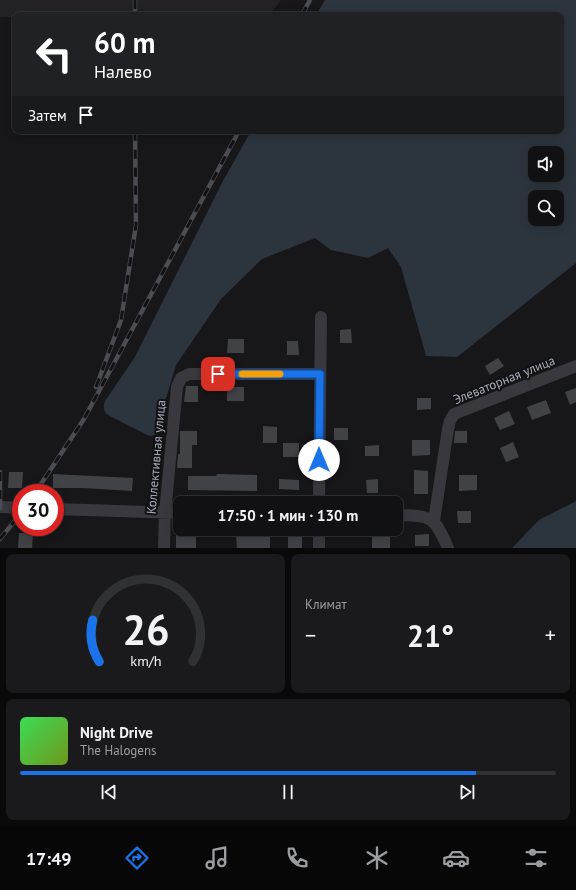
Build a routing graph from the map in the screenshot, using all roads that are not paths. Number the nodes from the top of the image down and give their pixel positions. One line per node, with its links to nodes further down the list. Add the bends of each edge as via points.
1 (321, 317): 3 (street)
2 (576, 366): 11 (street, Элеваторная улица, via 454,414 448,429)
3 (320, 374): 4 (street); 8 (street, Коллективная улица, via 189,374 181,378 177,387)
4 (319, 496)
5 (0, 507): 6 (street)
6 (12, 508)
7 (64, 509): 8 (street)
8 (165, 512): 9 (street); 13 (street, Коллективная улица)
9 (173, 512)
10 (403, 515): 11 (street, via 426,517)
11 (434, 521): 15 (street)
12 (319, 536): 14 (street)
13 (164, 548)
14 (319, 548)
15 (448, 548)

